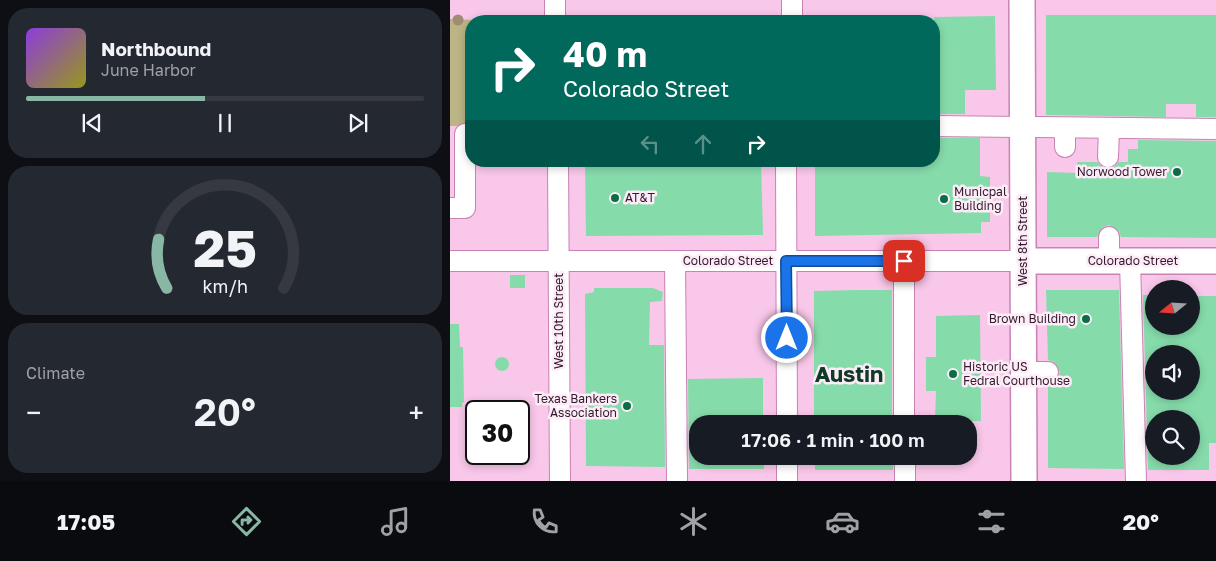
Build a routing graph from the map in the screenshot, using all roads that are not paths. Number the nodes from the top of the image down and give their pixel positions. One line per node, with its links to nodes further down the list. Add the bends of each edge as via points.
1 (554, 0): 4 (street)
2 (792, 0): 5 (street)
3 (1022, 0): 7 (main road, West 8th Street)
4 (555, 15)
5 (792, 15)
6 (940, 126): 7 (street)
7 (1022, 127): 8 (street, via 1065,138); 23 (main road, West 8th Street)
8 (1109, 128): 9 (street); 11 (street)
9 (1216, 129)
10 (465, 134): 12 (street)
11 (1108, 157)
12 (465, 167)
13 (465, 167): 16 (street, via 465,208)
14 (558, 167): 19 (street, West 10th Street)
15 (786, 167): 21 (street)
16 (450, 208)
17 (1116, 253): 23 (main road, Colorado Street); 24 (main road, Colorado Street); 36 (street)
18 (450, 261): 19 (street, Colorado Street)
19 (559, 261): 20 (street, Colorado Street); 32 (street, West 10th Street)
20 (675, 261): 21 (street, Colorado Street); 31 (street)
21 (786, 261): 22 (street, Colorado Street); 27 (street)
22 (904, 261): 23 (street, Colorado Street); 28 (street)
23 (1023, 261): 25 (main road, West 8th Street)
24 (1216, 261)
25 (1023, 372): 26 (street); 35 (main road, West 8th Street)
26 (1048, 372)
27 (787, 415)
28 (904, 415)
29 (787, 465): 33 (street)
30 (904, 465): 34 (street)
31 (687, 477)
32 (560, 481)
33 (787, 481)
34 (905, 481)
35 (1024, 481)
36 (1136, 481)

